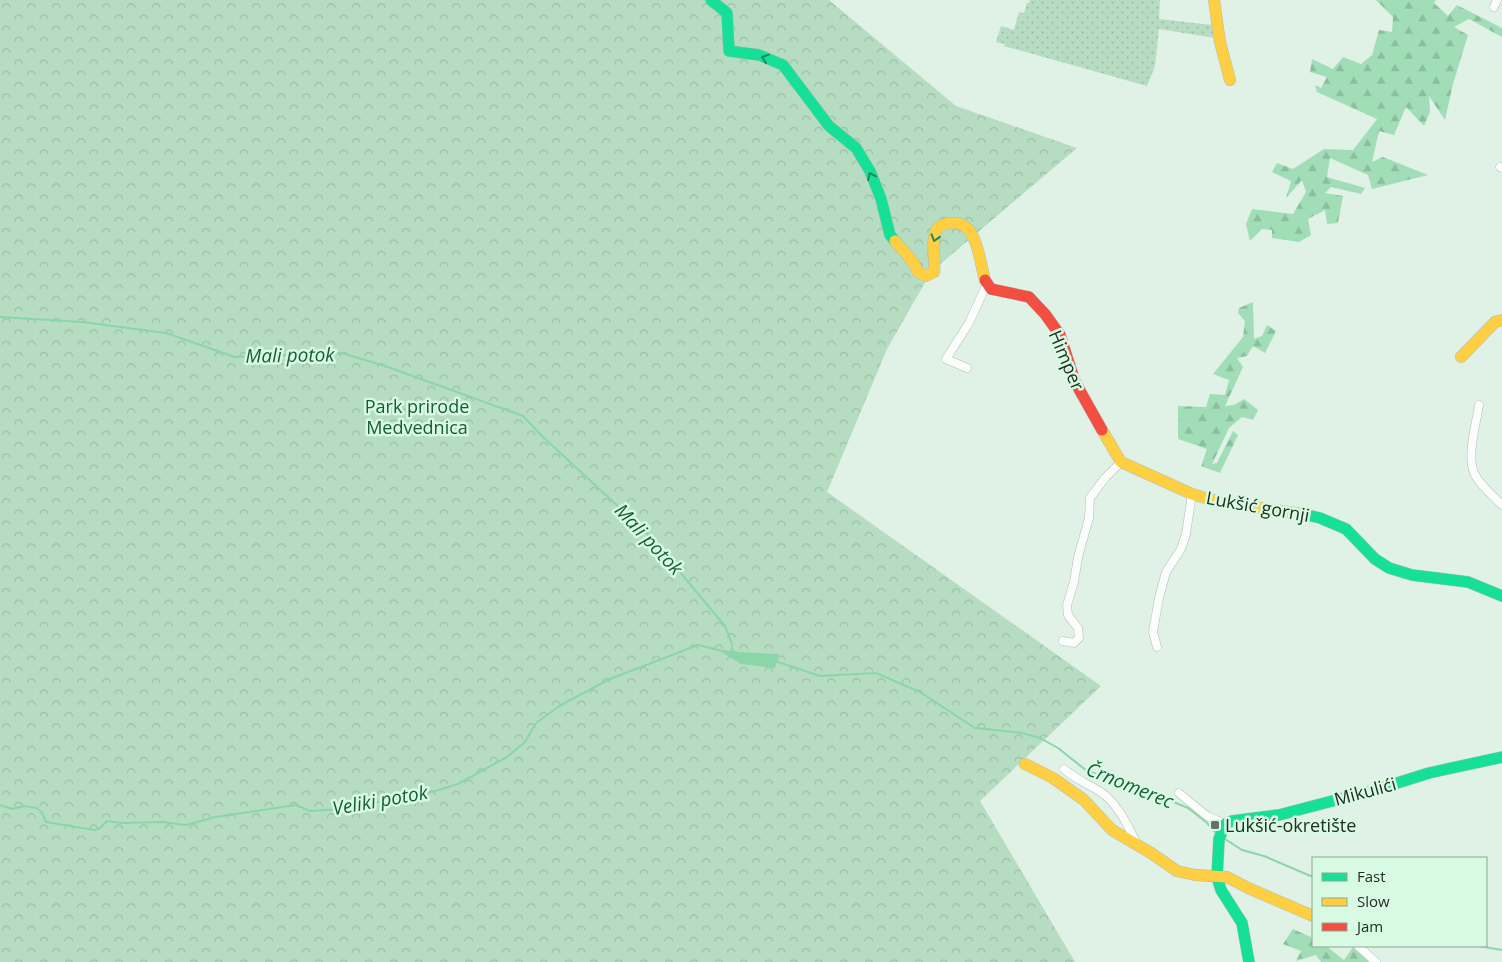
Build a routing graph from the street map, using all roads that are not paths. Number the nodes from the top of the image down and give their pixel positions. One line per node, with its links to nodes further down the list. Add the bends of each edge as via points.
1 (712, 0): 4 (street, one-way to 1, via 978,244 972,233 955,222 942,226 936,232 933,240 934,272 926,276 918,272 890,235 882,199 856,148 829,126 783,65 759,56 729,51 727,13)
2 (1214, 0): 3 (street)
3 (1230, 80)
4 (989, 286): 7 (street, via 946,360); 9 (street, Himper, via 994,290 1029,297 1045,314 1060,335 1082,397)
5 (1502, 320): 6 (street, via 1495,322)
6 (1461, 357)
7 (967, 368)
8 (1479, 405): 11 (street, via 1472,465 1478,479)
9 (1121, 462): 10 (street, Lukšić gornji); 13 (street, via 1090,498 1089,518 1067,610 1078,628 1079,638 1074,643)
10 (1192, 494): 12 (street, Lukšić gornji, via 1219,502 1320,518 1346,529 1375,559 1389,568 1412,575 1468,582); 14 (street, via 1186,534 1166,572 1159,598 1152,632)
11 (1502, 505)
12 (1502, 596)
13 (1063, 641)
14 (1157, 647)
15 (1502, 757): 19 (street, Mikulići, via 1429,773 1279,815)
16 (1025, 764): 20 (street, via 1053,778 1084,800 1112,830)
17 (1064, 769): 20 (street, via 1115,805)
18 (1179, 793): 19 (street, via 1207,816)
19 (1225, 824): 21 (street, via 1219,838)
20 (1138, 846): 21 (street, via 1177,871)
21 (1218, 877): 22 (street, via 1227,877); 24 (street, via 1223,894 1242,923)
22 (1312, 916)
23 (1359, 947): 25 (street)
24 (1249, 962)
25 (1376, 962)

